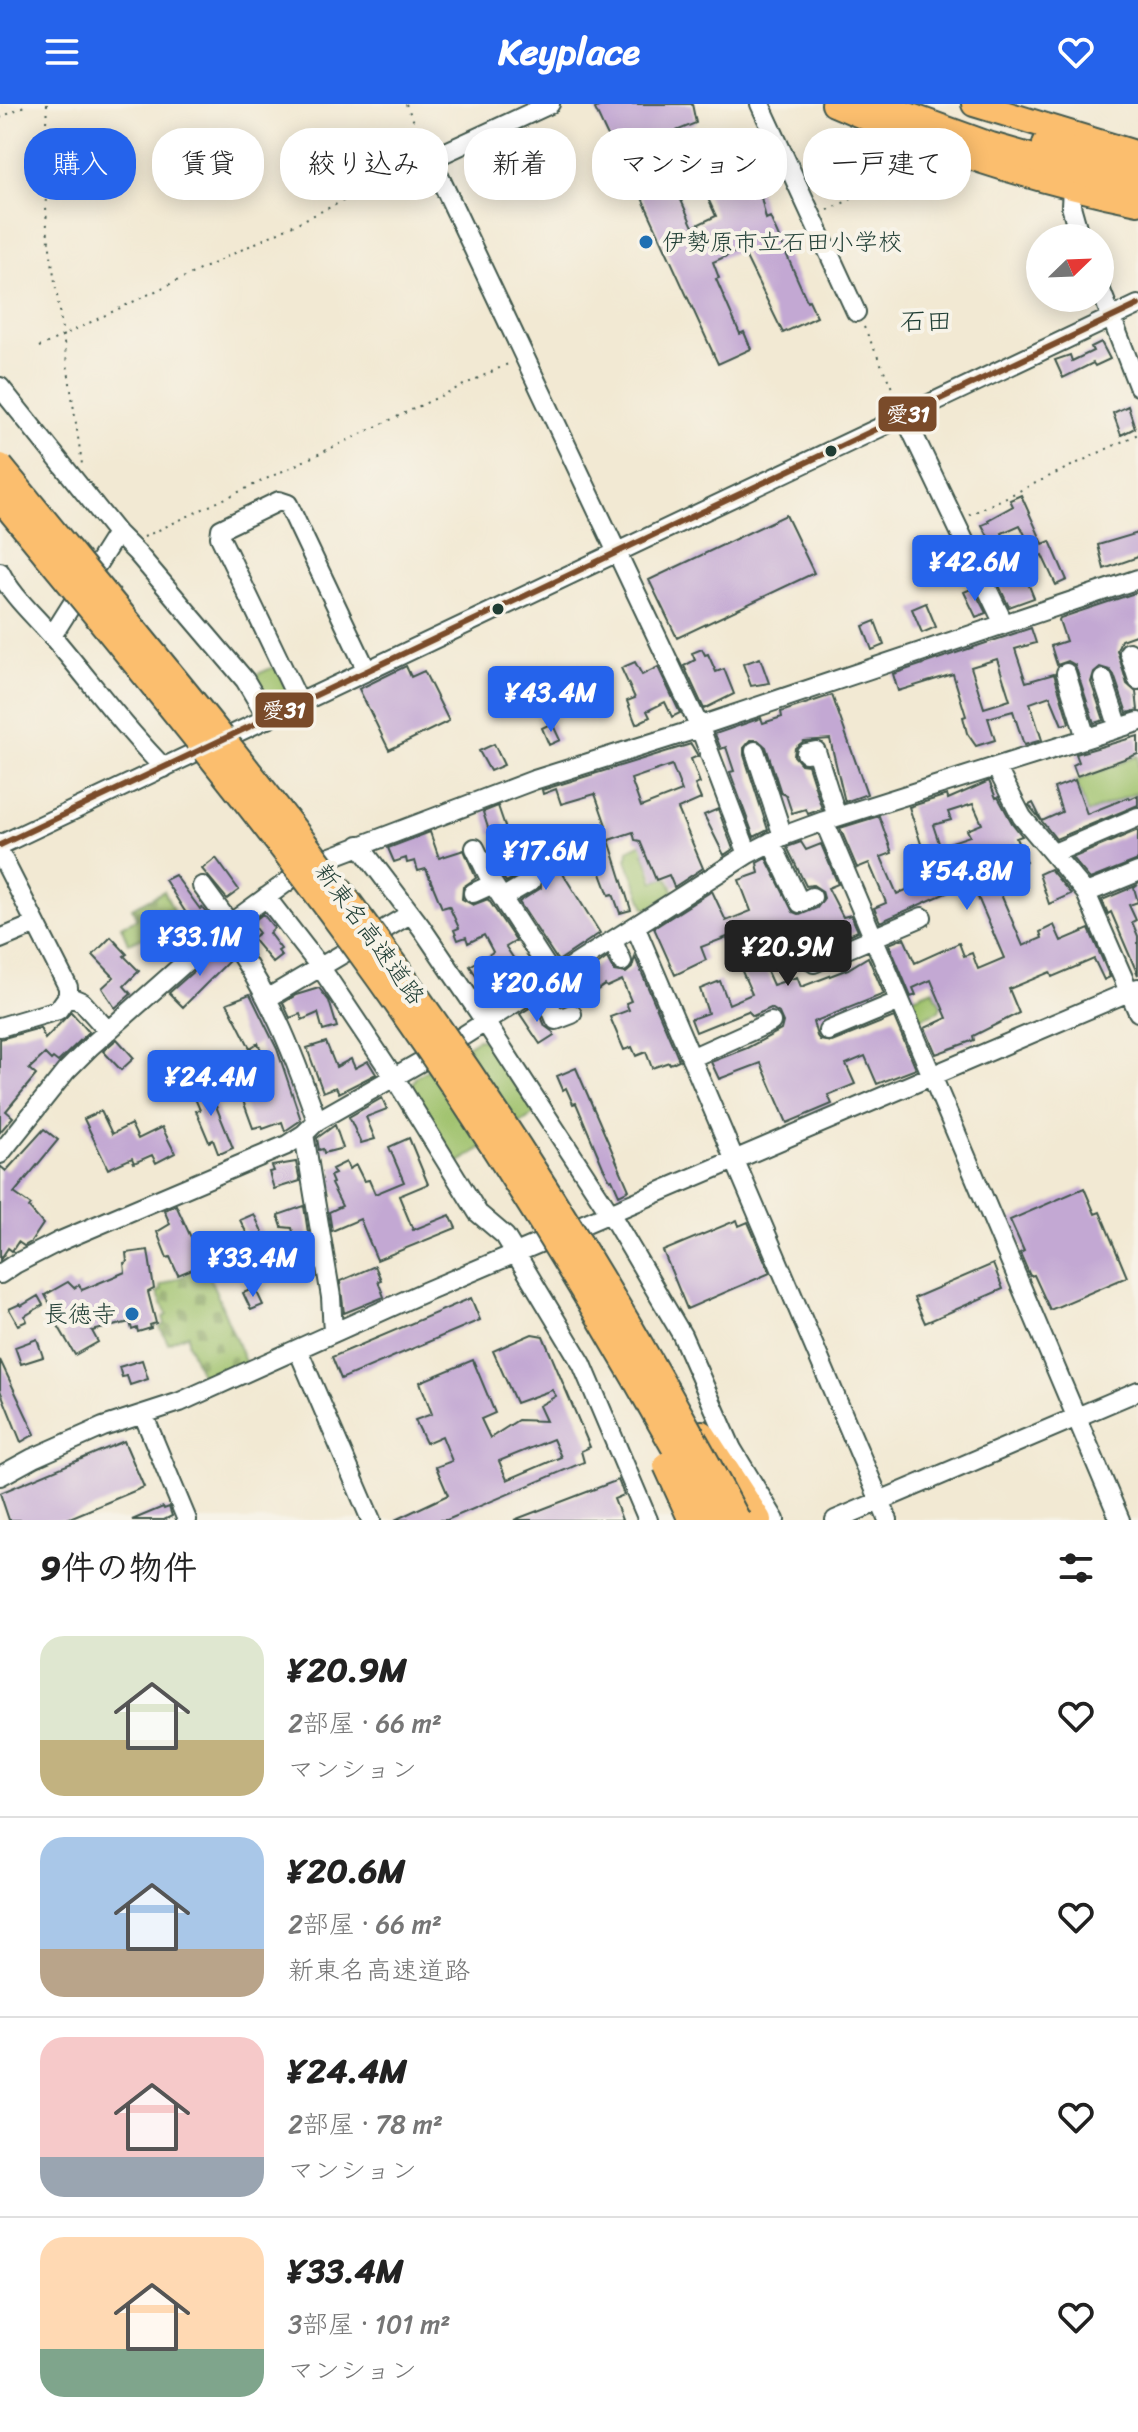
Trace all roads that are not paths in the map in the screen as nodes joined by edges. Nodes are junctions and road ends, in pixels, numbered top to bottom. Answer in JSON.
{"nodes":[{"id":1,"x":550,"y":104,"type":"edge"},
{"id":2,"x":760,"y":104,"type":"edge"},
{"id":3,"x":834,"y":104,"type":"edge"},
{"id":4,"x":875,"y":104,"type":"edge"},
{"id":5,"x":921,"y":104,"type":"edge"},
{"id":6,"x":974,"y":104,"type":"edge"},
{"id":7,"x":1025,"y":112,"type":"edge"},
{"id":8,"x":1138,"y":154,"type":"edge"},
{"id":9,"x":1138,"y":169,"type":"edge"},
{"id":10,"x":1072,"y":188,"type":"junction"},
{"id":11,"x":1138,"y":188,"type":"edge"},
{"id":12,"x":1138,"y":202,"type":"edge"},
{"id":13,"x":1076,"y":224,"type":"edge"},
{"id":14,"x":1138,"y":305,"type":"edge"},
{"id":15,"x":856,"y":312,"type":"road end"},
{"id":16,"x":1110,"y":312,"type":"edge"},
{"id":17,"x":1138,"y":318,"type":"edge"},
{"id":18,"x":1114,"y":323,"type":"junction"},
{"id":19,"x":1138,"y":386,"type":"edge"},
{"id":20,"x":0,"y":387,"type":"edge"},
{"id":21,"x":904,"y":415,"type":"junction"},
{"id":22,"x":0,"y":467,"type":"edge"},
{"id":23,"x":83,"y":472,"type":"road end"},
{"id":24,"x":87,"y":496,"type":"junction"},
{"id":25,"x":0,"y":497,"type":"edge"},
{"id":26,"x":123,"y":539,"type":"junction"},
{"id":27,"x":617,"y":552,"type":"junction"},
{"id":28,"x":0,"y":572,"type":"edge"},
{"id":29,"x":1138,"y":579,"type":"edge"},
{"id":30,"x":1004,"y":624,"type":"junction"},
{"id":31,"x":52,"y":636,"type":"junction"},
{"id":32,"x":1129,"y":652,"type":"dead end"},
{"id":33,"x":367,"y":671,"type":"junction"},
{"id":34,"x":1066,"y":673,"type":"dead end"},
{"id":35,"x":1103,"y":679,"type":"dead end"},
{"id":36,"x":1138,"y":680,"type":"edge"},
{"id":37,"x":300,"y":704,"type":"junction"},
{"id":38,"x":268,"y":719,"type":"junction"},
{"id":39,"x":1138,"y":722,"type":"edge"},
{"id":40,"x":700,"y":728,"type":"junction"},
{"id":41,"x":1119,"y":728,"type":"junction"},
{"id":42,"x":1086,"y":738,"type":"junction"},
{"id":43,"x":755,"y":751,"type":"dead end"},
{"id":44,"x":816,"y":751,"type":"dead end"},
{"id":45,"x":996,"y":767,"type":"junction"},
{"id":46,"x":164,"y":768,"type":"junction"},
{"id":47,"x":1138,"y":817,"type":"edge"},
{"id":48,"x":831,"y":819,"type":"junction"},
{"id":49,"x":777,"y":839,"type":"junction"},
{"id":50,"x":0,"y":845,"type":"edge"},
{"id":51,"x":359,"y":845,"type":"junction"},
{"id":52,"x":475,"y":848,"type":"dead end"},
{"id":53,"x":0,"y":853,"type":"edge"},
{"id":54,"x":1054,"y":853,"type":"junction"},
{"id":55,"x":748,"y":854,"type":"junction"},
{"id":56,"x":1138,"y":872,"type":"edge"},
{"id":57,"x":531,"y":881,"type":"dead end"},
{"id":58,"x":208,"y":889,"type":"dead end"},
{"id":59,"x":498,"y":891,"type":"junction"},
{"id":60,"x":473,"y":893,"type":"dead end"},
{"id":61,"x":1086,"y":893,"type":"junction"},
{"id":62,"x":266,"y":897,"type":"junction"},
{"id":63,"x":801,"y":902,"type":"dead end"},
{"id":64,"x":410,"y":914,"type":"junction"},
{"id":65,"x":922,"y":917,"type":"dead end"},
{"id":66,"x":36,"y":924,"type":"junction"},
{"id":67,"x":226,"y":926,"type":"junction"},
{"id":68,"x":635,"y":926,"type":"junction"},
{"id":69,"x":0,"y":939,"type":"edge"},
{"id":70,"x":613,"y":941,"type":"junction"},
{"id":71,"x":874,"y":942,"type":"junction"},
{"id":72,"x":622,"y":962,"type":"dead end"},
{"id":73,"x":816,"y":966,"type":"dead end"},
{"id":74,"x":321,"y":968,"type":"junction"},
{"id":75,"x":547,"y":982,"type":"junction"},
{"id":76,"x":1134,"y":990,"type":"edge"},
{"id":77,"x":68,"y":996,"type":"junction"},
{"id":78,"x":268,"y":998,"type":"junction"},
{"id":79,"x":900,"y":1001,"type":"junction"},
{"id":80,"x":1138,"y":1012,"type":"edge"},
{"id":81,"x":572,"y":1014,"type":"dead end"},
{"id":82,"x":485,"y":1021,"type":"junction"},
{"id":83,"x":771,"y":1022,"type":"dead end"},
{"id":84,"x":834,"y":1025,"type":"dead end"},
{"id":85,"x":0,"y":1027,"type":"edge"},
{"id":86,"x":108,"y":1031,"type":"junction"},
{"id":87,"x":691,"y":1058,"type":"junction"},
{"id":88,"x":931,"y":1075,"type":"junction"},
{"id":89,"x":394,"y":1077,"type":"junction"},
{"id":90,"x":311,"y":1127,"type":"junction"},
{"id":91,"x":482,"y":1127,"type":"junction"},
{"id":92,"x":0,"y":1154,"type":"edge"},
{"id":93,"x":735,"y":1160,"type":"junction"},
{"id":94,"x":610,"y":1213,"type":"junction"},
{"id":95,"x":516,"y":1254,"type":"junction"},
{"id":96,"x":0,"y":1274,"type":"edge"},
{"id":97,"x":629,"y":1324,"type":"junction"},
{"id":98,"x":333,"y":1332,"type":"junction"},
{"id":99,"x":298,"y":1350,"type":"junction"},
{"id":100,"x":1138,"y":1391,"type":"edge"},
{"id":101,"x":143,"y":1414,"type":"junction"},
{"id":102,"x":1076,"y":1417,"type":"junction"},
{"id":103,"x":0,"y":1476,"type":"edge"},
{"id":104,"x":880,"y":1501,"type":"junction"},
{"id":105,"x":187,"y":1520,"type":"edge"},
{"id":106,"x":371,"y":1520,"type":"edge"},
{"id":107,"x":648,"y":1520,"type":"edge"},
{"id":108,"x":692,"y":1520,"type":"edge"},
{"id":109,"x":715,"y":1520,"type":"edge"},
{"id":110,"x":737,"y":1520,"type":"edge"},
{"id":111,"x":758,"y":1520,"type":"edge"},
{"id":112,"x":775,"y":1520,"type":"edge"},
{"id":113,"x":835,"y":1520,"type":"edge"},
{"id":114,"x":888,"y":1520,"type":"edge"},
{"id":115,"x":1120,"y":1520,"type":"edge"}],
"edges":[{"from":1,"to":27,"type":"street"},
{"from":2,"to":15,"type":"street"},
{"from":3,"to":10,"type":"main road"},
{"from":4,"to":11,"type":"highway"},
{"from":5,"to":9,"type":"highway"},
{"from":6,"to":7,"type":"main road"},
{"from":7,"to":8,"type":"main road"},
{"from":10,"to":12,"type":"main road"},
{"from":10,"to":13,"type":"street"},
{"from":14,"to":18,"type":"street"},
{"from":16,"to":18,"type":"street"},
{"from":17,"to":18,"type":"street"},
{"from":18,"to":19,"type":"street"},
{"from":18,"to":21,"type":"street"},
{"from":20,"to":24,"type":"street"},
{"from":21,"to":27,"type":"street"},
{"from":21,"to":30,"type":"street"},
{"from":22,"to":97,"type":"highway","name":"新東名高速道路","bridge":true},
{"from":23,"to":24,"type":"street"},
{"from":24,"to":26,"type":"street"},
{"from":25,"to":91,"type":"highway","name":"新東名高速道路","bridge":true},
{"from":26,"to":31,"type":"street"},
{"from":26,"to":38,"type":"street"},
{"from":27,"to":33,"type":"street"},
{"from":27,"to":40,"type":"street"},
{"from":28,"to":31,"type":"street"},
{"from":29,"to":30,"type":"street"},
{"from":30,"to":40,"type":"street"},
{"from":31,"to":46,"type":"street"},
{"from":32,"to":36,"type":"street"},
{"from":33,"to":37,"type":"street"},
{"from":33,"to":37,"type":"street"},
{"from":34,"to":42,"type":"street"},
{"from":35,"to":41,"type":"street"},
{"from":37,"to":38,"type":"street"},
{"from":38,"to":46,"type":"street"},
{"from":39,"to":41,"type":"street"},
{"from":40,"to":51,"type":"street"},
{"from":40,"to":55,"type":"street"},
{"from":41,"to":42,"type":"street"},
{"from":42,"to":45,"type":"street"},
{"from":43,"to":49,"type":"street"},
{"from":44,"to":48,"type":"street"},
{"from":45,"to":48,"type":"street"},
{"from":45,"to":54,"type":"street"},
{"from":46,"to":50,"type":"street"},
{"from":47,"to":54,"type":"street"},
{"from":48,"to":49,"type":"street"},
{"from":48,"to":71,"type":"street"},
{"from":49,"to":55,"type":"street"},
{"from":49,"to":63,"type":"street"},
{"from":51,"to":62,"type":"street"},
{"from":51,"to":64,"type":"street"},
{"from":52,"to":59,"type":"street"},
{"from":53,"to":66,"type":"street"},
{"from":54,"to":61,"type":"street"},
{"from":55,"to":68,"type":"street"},
{"from":56,"to":61,"type":"street"},
{"from":57,"to":59,"type":"street"},
{"from":58,"to":67,"type":"street"},
{"from":59,"to":60,"type":"street"},
{"from":59,"to":75,"type":"street"},
{"from":61,"to":76,"type":"street"},
{"from":62,"to":67,"type":"street"},
{"from":62,"to":74,"type":"street"},
{"from":64,"to":74,"type":"street"},
{"from":64,"to":82,"type":"street"},
{"from":65,"to":71,"type":"street"},
{"from":66,"to":69,"type":"street"},
{"from":66,"to":77,"type":"street"},
{"from":67,"to":78,"type":"street"},
{"from":67,"to":86,"type":"street"},
{"from":68,"to":70,"type":"street"},
{"from":68,"to":87,"type":"street"},
{"from":70,"to":72,"type":"street"},
{"from":70,"to":75,"type":"street"},
{"from":71,"to":73,"type":"street"},
{"from":71,"to":79,"type":"street"},
{"from":74,"to":78,"type":"street"},
{"from":74,"to":89,"type":"street"},
{"from":75,"to":81,"type":"street"},
{"from":75,"to":82,"type":"street"},
{"from":76,"to":80,"type":"street"},
{"from":76,"to":88,"type":"street"},
{"from":77,"to":85,"type":"street"},
{"from":77,"to":86,"type":"street"},
{"from":78,"to":90,"type":"street"},
{"from":79,"to":84,"type":"street"},
{"from":79,"to":88,"type":"street"},
{"from":82,"to":89,"type":"street"},
{"from":82,"to":94,"type":"street"},
{"from":83,"to":87,"type":"street"},
{"from":86,"to":92,"type":"street"},
{"from":87,"to":93,"type":"street"},
{"from":88,"to":93,"type":"street"},
{"from":88,"to":102,"type":"street"},
{"from":89,"to":90,"type":"street"},
{"from":89,"to":95,"type":"street"},
{"from":90,"to":96,"type":"street"},
{"from":90,"to":98,"type":"street"},
{"from":91,"to":108,"type":"highway","bridge":true},
{"from":91,"to":109,"type":"highway","name":"新東名高速道路","bridge":true},
{"from":93,"to":94,"type":"street"},
{"from":93,"to":104,"type":"street"},
{"from":94,"to":95,"type":"street"},
{"from":94,"to":112,"type":"street"},
{"from":95,"to":98,"type":"street"},
{"from":95,"to":107,"type":"street"},
{"from":97,"to":110,"type":"highway","name":"新東名高速道路","bridge":true},
{"from":97,"to":111,"type":"highway","bridge":true},
{"from":98,"to":99,"type":"street"},
{"from":99,"to":101,"type":"street"},
{"from":99,"to":106,"type":"street"},
{"from":100,"to":102,"type":"street"},
{"from":101,"to":103,"type":"street"},
{"from":101,"to":105,"type":"street"},
{"from":102,"to":104,"type":"street"},
{"from":102,"to":115,"type":"street"},
{"from":104,"to":113,"type":"street"},
{"from":104,"to":114,"type":"street"}]}
